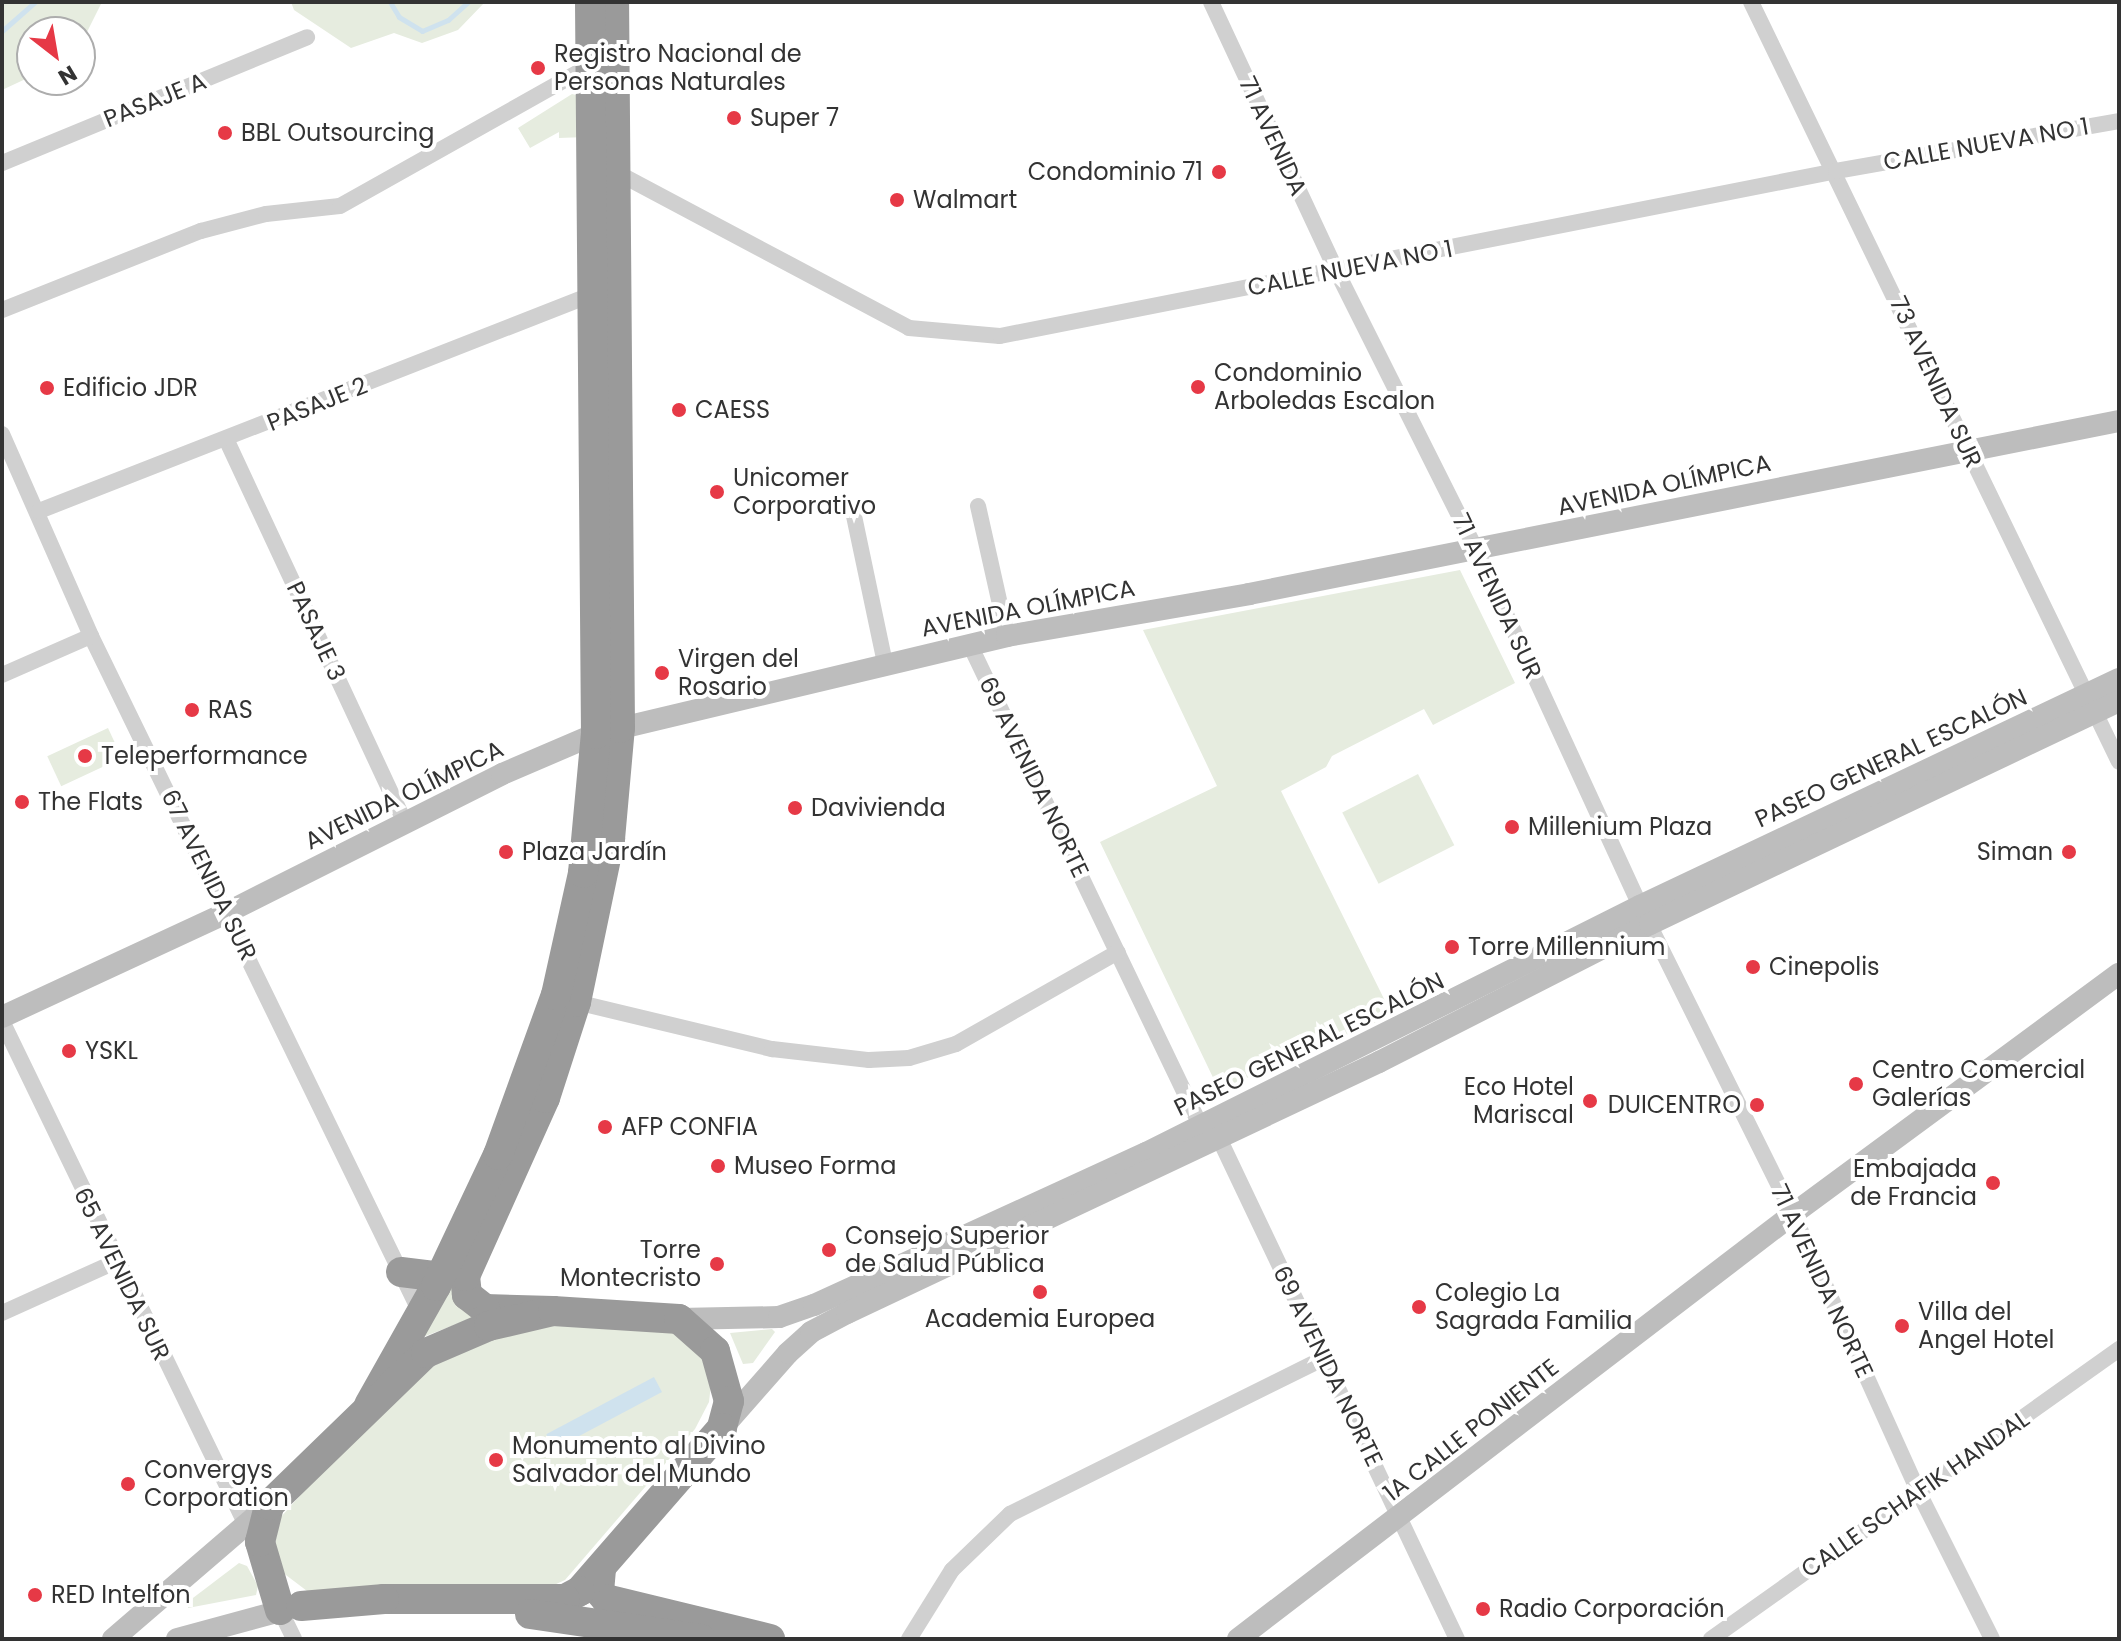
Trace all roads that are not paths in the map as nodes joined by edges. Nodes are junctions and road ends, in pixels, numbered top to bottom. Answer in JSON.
{"nodes":[{"id":1,"x":590,"y":2,"type":"edge"},
{"id":2,"x":614,"y":2,"type":"edge"},
{"id":3,"x":1211,"y":2,"type":"edge"},
{"id":4,"x":1751,"y":2,"type":"edge"},
{"id":5,"x":307,"y":37,"type":"dead end"},
{"id":6,"x":591,"y":65,"type":"junction"},
{"id":7,"x":2119,"y":121,"type":"edge"},
{"id":8,"x":2,"y":163,"type":"edge"},
{"id":9,"x":614,"y":171,"type":"junction"},
{"id":10,"x":1836,"y":171,"type":"junction"},
{"id":11,"x":1336,"y":270,"type":"junction"},
{"id":12,"x":593,"y":294,"type":"junction"},
{"id":13,"x":2,"y":310,"type":"edge"},
{"id":14,"x":2119,"y":421,"type":"edge"},
{"id":15,"x":2,"y":434,"type":"edge"},
{"id":16,"x":227,"y":441,"type":"junction"},
{"id":17,"x":1967,"y":448,"type":"junction"},
{"id":18,"x":978,"y":506,"type":"dead end"},
{"id":19,"x":39,"y":511,"type":"junction"},
{"id":20,"x":854,"y":516,"type":"dead end"},
{"id":21,"x":1476,"y":549,"type":"junction"},
{"id":22,"x":91,"y":636,"type":"junction"},
{"id":23,"x":1007,"y":636,"type":"junction"},
{"id":24,"x":970,"y":645,"type":"junction"},
{"id":25,"x":885,"y":663,"type":"junction"},
{"id":26,"x":2,"y":675,"type":"edge"},
{"id":27,"x":2119,"y":679,"type":"edge"},
{"id":28,"x":2119,"y":701,"type":"edge"},
{"id":29,"x":2091,"y":703,"type":"junction"},
{"id":30,"x":608,"y":731,"type":"junction"},
{"id":31,"x":2119,"y":762,"type":"edge"},
{"id":32,"x":405,"y":822,"type":"junction"},
{"id":33,"x":228,"y":912,"type":"junction"},
{"id":34,"x":1645,"y":915,"type":"junction"},
{"id":35,"x":1118,"y":952,"type":"junction"},
{"id":36,"x":2119,"y":974,"type":"edge"},
{"id":37,"x":576,"y":1002,"type":"junction"},
{"id":38,"x":2,"y":1019,"type":"edge"},
{"id":39,"x":1210,"y":1132,"type":"junction"},
{"id":40,"x":1793,"y":1214,"type":"junction"},
{"id":41,"x":115,"y":1262,"type":"junction"},
{"id":42,"x":401,"y":1272,"type":"junction"},
{"id":43,"x":440,"y":1277,"type":"junction"},
{"id":44,"x":553,"y":1311,"type":"junction"},
{"id":45,"x":2,"y":1313,"type":"edge"},
{"id":46,"x":421,"y":1314,"type":"junction"},
{"id":47,"x":679,"y":1319,"type":"junction"},
{"id":48,"x":2119,"y":1349,"type":"edge"},
{"id":49,"x":1322,"y":1359,"type":"junction"},
{"id":50,"x":369,"y":1405,"type":"junction"},
{"id":51,"x":722,"y":1428,"type":"junction"},
{"id":52,"x":1918,"y":1491,"type":"junction"},
{"id":53,"x":258,"y":1515,"type":"junction"},
{"id":54,"x":1403,"y":1516,"type":"junction"},
{"id":55,"x":601,"y":1569,"type":"junction"},
{"id":56,"x":437,"y":1598,"type":"junction"},
{"id":57,"x":291,"y":1608,"type":"junction"},
{"id":58,"x":565,"y":1628,"type":"edge"},
{"id":59,"x":625,"y":1632,"type":"edge"},
{"id":60,"x":113,"y":1639,"type":"edge"},
{"id":61,"x":177,"y":1639,"type":"edge"},
{"id":62,"x":294,"y":1639,"type":"edge"},
{"id":63,"x":701,"y":1639,"type":"edge"},
{"id":64,"x":770,"y":1639,"type":"edge"},
{"id":65,"x":909,"y":1639,"type":"edge"},
{"id":66,"x":1238,"y":1639,"type":"edge"},
{"id":67,"x":1457,"y":1639,"type":"edge"},
{"id":68,"x":1711,"y":1639,"type":"edge"},
{"id":69,"x":1992,"y":1639,"type":"edge"}],
"edges":[{"from":1,"to":6,"type":"highway"},
{"from":2,"to":9,"type":"highway"},
{"from":3,"to":11,"type":"street","name":"71 AVENIDA"},
{"from":4,"to":10,"type":"street","name":"73 AVENIDA SUR"},
{"from":5,"to":8,"type":"street","name":"PASAJE A"},
{"from":6,"to":12,"type":"highway"},
{"from":6,"to":13,"type":"street"},
{"from":7,"to":10,"type":"street","name":"CALLE NUEVA NO 1"},
{"from":9,"to":11,"type":"street","name":"CALLE NUEVA NO 1"},
{"from":9,"to":30,"type":"highway"},
{"from":10,"to":11,"type":"street","name":"CALLE NUEVA NO 1"},
{"from":10,"to":17,"type":"street","name":"73 AVENIDA SUR"},
{"from":11,"to":21,"type":"street","name":"71 AVENIDA SUR"},
{"from":12,"to":16,"type":"street","name":"PASAJE 2"},
{"from":12,"to":30,"type":"highway"},
{"from":14,"to":17,"type":"street","name":"AVENIDA OLÍMPICA"},
{"from":15,"to":19,"type":"street","name":"67 AVENIDA SUR"},
{"from":16,"to":19,"type":"street","name":"PASAJE 2"},
{"from":16,"to":32,"type":"street","name":"PASAJE 3"},
{"from":17,"to":21,"type":"street","name":"AVENIDA OLÍMPICA"},
{"from":17,"to":29,"type":"street","name":"73 AVENIDA SUR"},
{"from":18,"to":23,"type":"street"},
{"from":19,"to":22,"type":"street","name":"67 AVENIDA SUR"},
{"from":20,"to":25,"type":"street"},
{"from":21,"to":23,"type":"street","name":"AVENIDA OLÍMPICA"},
{"from":21,"to":34,"type":"street","name":"71 AVENIDA SUR"},
{"from":22,"to":26,"type":"street"},
{"from":22,"to":33,"type":"street","name":"67 AVENIDA SUR"},
{"from":23,"to":24,"type":"street","name":"AVENIDA OLÍMPICA"},
{"from":24,"to":25,"type":"street","name":"AVENIDA OLÍMPICA"},
{"from":24,"to":35,"type":"street","name":"69 AVENIDA NORTE"},
{"from":25,"to":30,"type":"street","name":"AVENIDA OLÍMPICA"},
{"from":27,"to":29,"type":"street","name":"PASEO GENERAL ESCALÓN"},
{"from":28,"to":29,"type":"street","name":"PASEO GENERAL ESCALÓN"},
{"from":29,"to":31,"type":"street","name":"73 AVENIDA SUR"},
{"from":29,"to":34,"type":"street","name":"PASEO GENERAL ESCALÓN"},
{"from":30,"to":32,"type":"street","name":"AVENIDA OLÍMPICA"},
{"from":30,"to":37,"type":"highway"},
{"from":30,"to":43,"type":"highway"},
{"from":32,"to":33,"type":"street","name":"AVENIDA OLÍMPICA"},
{"from":33,"to":38,"type":"street","name":"AVENIDA OLÍMPICA"},
{"from":33,"to":42,"type":"street","name":"67 AVENIDA SUR"},
{"from":34,"to":39,"type":"street","name":"PASEO GENERAL ESCALÓN"},
{"from":34,"to":40,"type":"street","name":"71 AVENIDA NORTE"},
{"from":35,"to":37,"type":"street"},
{"from":35,"to":39,"type":"street","name":"69 AVENIDA NORTE"},
{"from":36,"to":40,"type":"street","name":"1A CALLE PONIENTE"},
{"from":37,"to":44,"type":"highway"},
{"from":38,"to":41,"type":"street","name":"65 AVENIDA SUR"},
{"from":39,"to":47,"type":"street","name":"PASEO GENERAL ESCALÓN"},
{"from":39,"to":49,"type":"street","name":"69 AVENIDA NORTE"},
{"from":39,"to":51,"type":"street","name":"PASEO GENERAL ESCALÓN"},
{"from":40,"to":52,"type":"street","name":"71 AVENIDA NORTE"},
{"from":40,"to":54,"type":"street","name":"1A CALLE PONIENTE"},
{"from":41,"to":45,"type":"street"},
{"from":41,"to":53,"type":"street","name":"65 AVENIDA SUR"},
{"from":42,"to":43,"type":"highway"},
{"from":42,"to":46,"type":"street","name":"67 AVENIDA SUR"},
{"from":43,"to":46,"type":"highway"},
{"from":44,"to":47,"type":"highway"},
{"from":44,"to":50,"type":"highway"},
{"from":46,"to":50,"type":"highway"},
{"from":47,"to":51,"type":"highway"},
{"from":48,"to":52,"type":"street","name":"CALLE SCHAFIK HANDAL"},
{"from":49,"to":54,"type":"street","name":"69 AVENIDA NORTE"},
{"from":49,"to":65,"type":"street"},
{"from":50,"to":53,"type":"highway"},
{"from":51,"to":55,"type":"highway"},
{"from":52,"to":68,"type":"street","name":"CALLE SCHAFIK HANDAL"},
{"from":52,"to":69,"type":"street","name":"71 AVENIDA NORTE"},
{"from":53,"to":57,"type":"highway"},
{"from":53,"to":60,"type":"street"},
{"from":54,"to":66,"type":"street","name":"1A CALLE PONIENTE"},
{"from":54,"to":67,"type":"street","name":"69 AVENIDA NORTE"},
{"from":55,"to":56,"type":"highway"},
{"from":55,"to":64,"type":"highway"},
{"from":56,"to":57,"type":"highway"},
{"from":56,"to":58,"type":"highway"},
{"from":57,"to":61,"type":"street"},
{"from":57,"to":62,"type":"street"},
{"from":58,"to":59,"type":"highway"},
{"from":59,"to":63,"type":"highway"}]}
